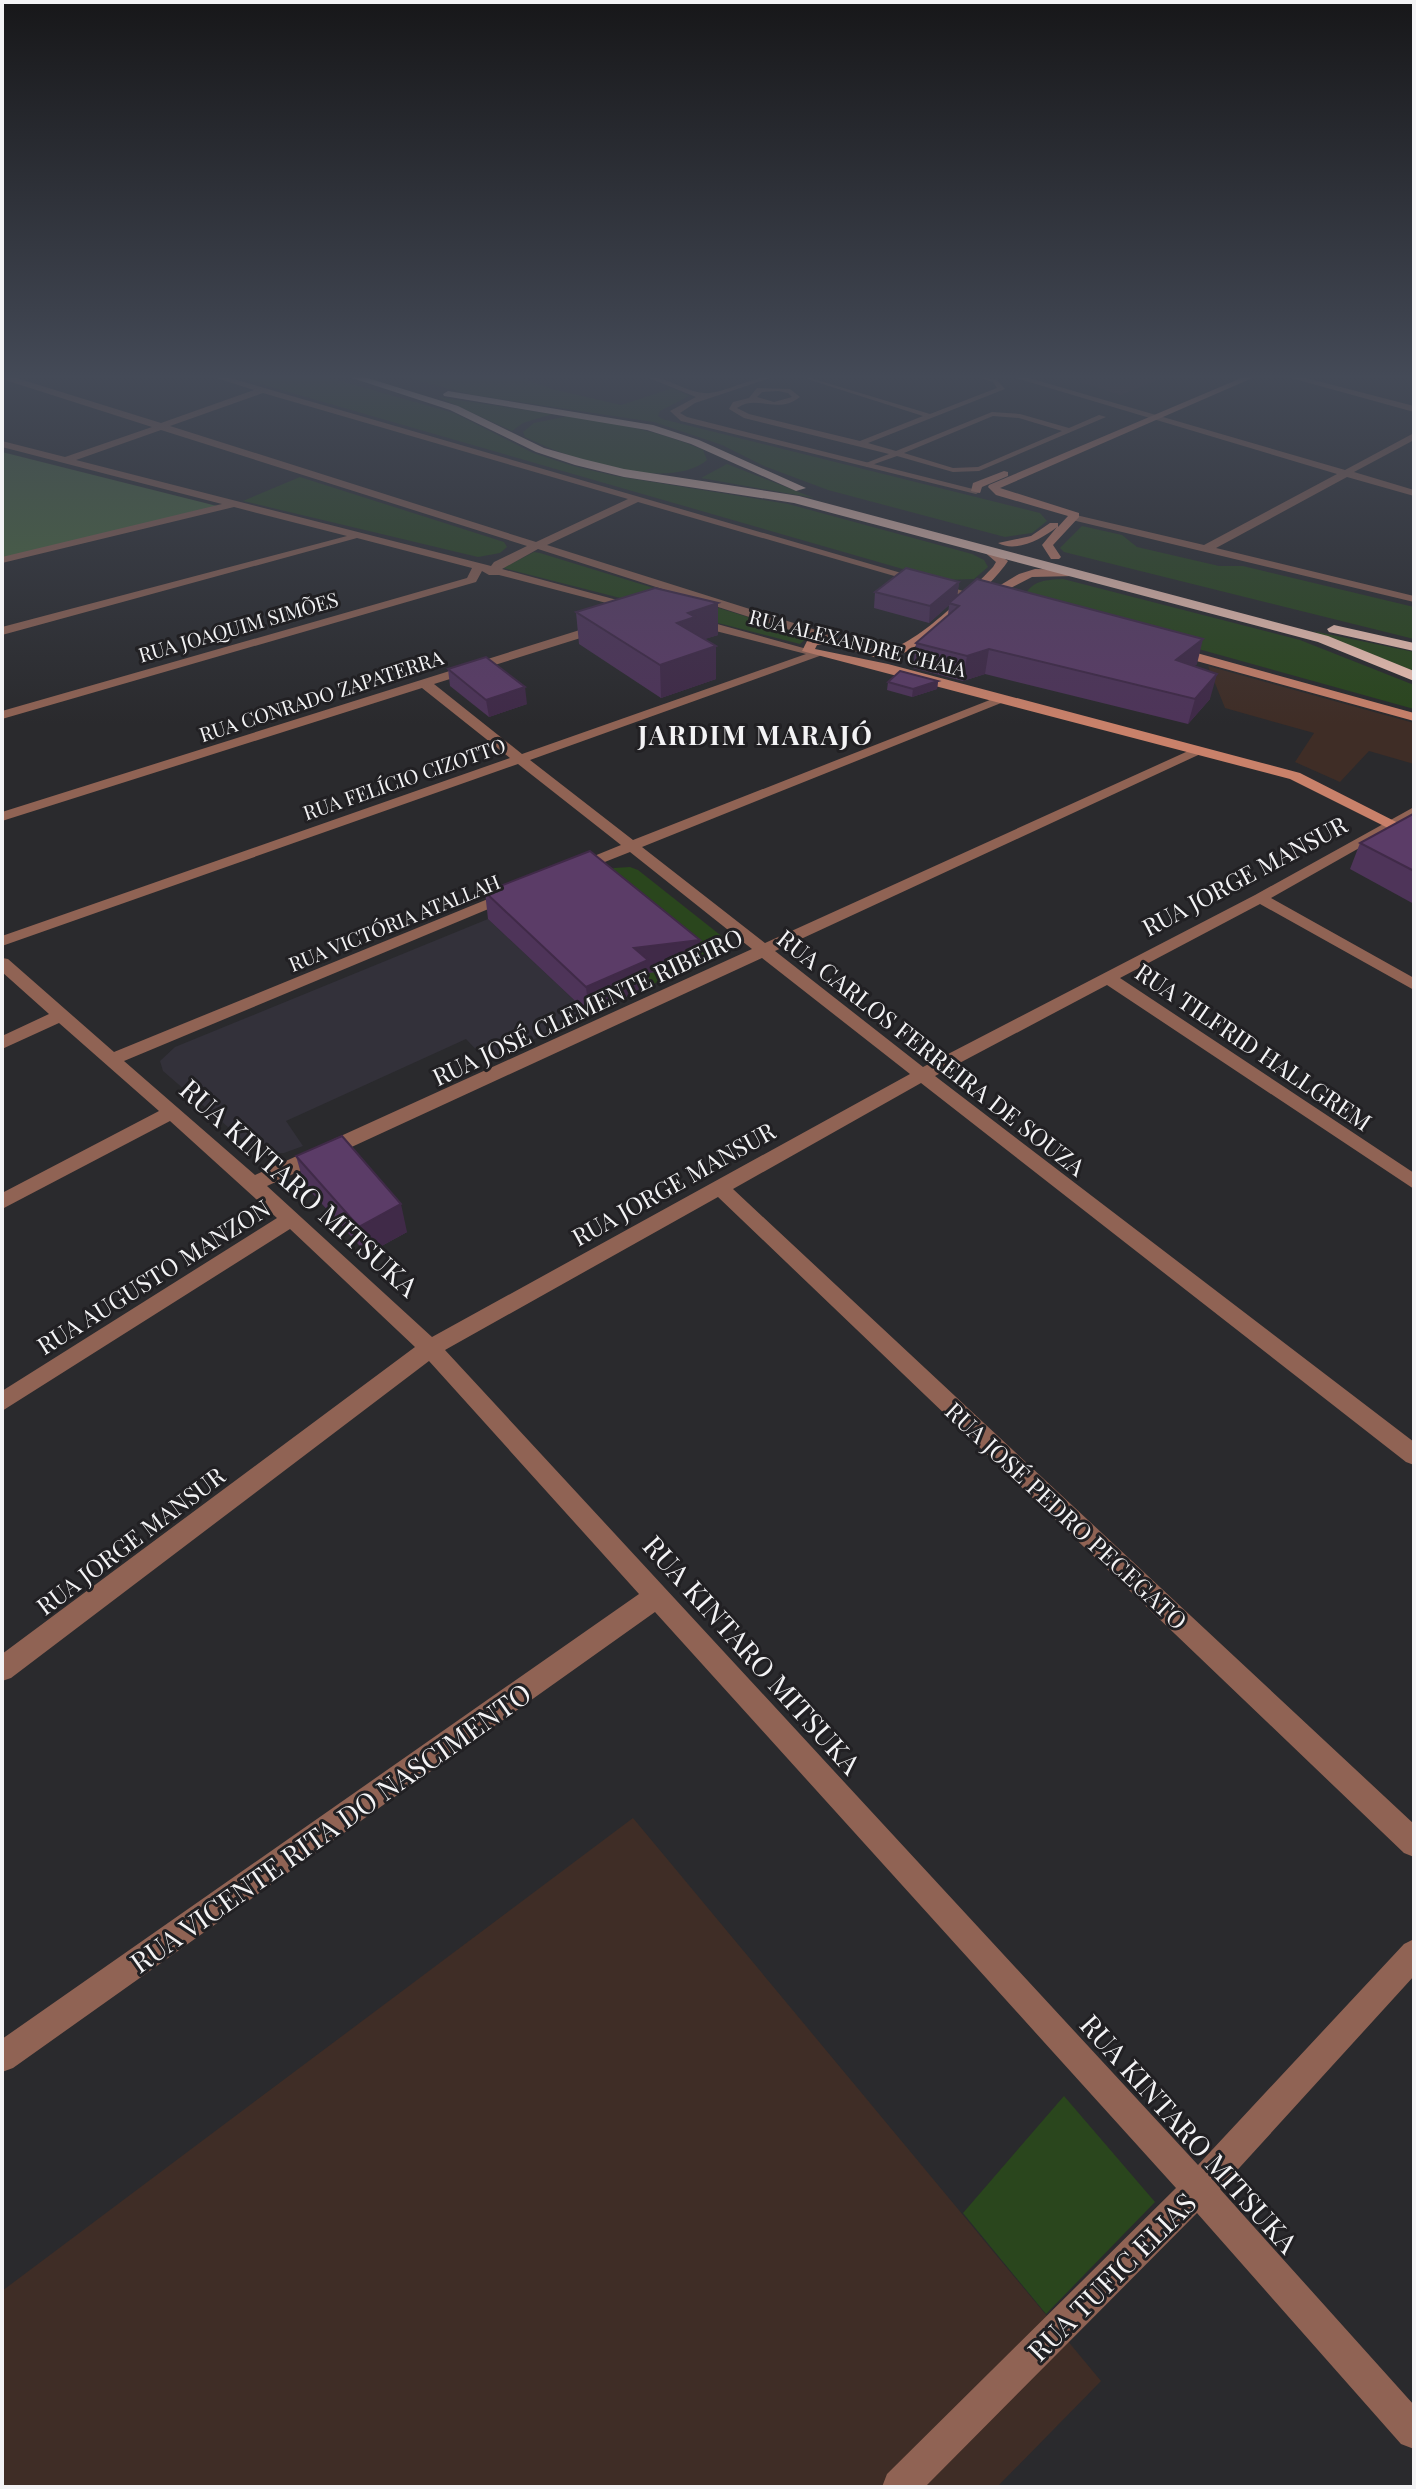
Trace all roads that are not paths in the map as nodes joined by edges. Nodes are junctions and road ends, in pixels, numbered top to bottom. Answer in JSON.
{"nodes":[{"id":1,"x":186,"y":492,"type":"edge"},
{"id":2,"x":363,"y":492,"type":"edge"},
{"id":3,"x":614,"y":492,"type":"edge"},
{"id":4,"x":753,"y":492,"type":"edge"},
{"id":5,"x":816,"y":492,"type":"edge"},
{"id":6,"x":980,"y":492,"type":"edge"},
{"id":7,"x":1003,"y":492,"type":"edge"},
{"id":8,"x":1308,"y":492,"type":"edge"},
{"id":9,"x":634,"y":498,"type":"junction"},
{"id":10,"x":234,"y":505,"type":"junction"},
{"id":11,"x":1076,"y":518,"type":"junction"},
{"id":12,"x":356,"y":537,"type":"junction"},
{"id":13,"x":1003,"y":543,"type":"junction"},
{"id":14,"x":535,"y":547,"type":"junction"},
{"id":15,"x":1206,"y":549,"type":"junction"},
{"id":16,"x":987,"y":550,"type":"junction"},
{"id":17,"x":1055,"y":557,"type":"junction"},
{"id":18,"x":2,"y":560,"type":"edge"},
{"id":19,"x":498,"y":572,"type":"junction"},
{"id":20,"x":1074,"y":573,"type":"junction"},
{"id":21,"x":475,"y":574,"type":"junction"},
{"id":22,"x":978,"y":597,"type":"junction"},
{"id":23,"x":1414,"y":599,"type":"edge"},
{"id":24,"x":999,"y":603,"type":"edge"},
{"id":25,"x":680,"y":618,"type":"edge"},
{"id":26,"x":2,"y":631,"type":"edge"},
{"id":27,"x":837,"y":641,"type":"junction"},
{"id":28,"x":1160,"y":647,"type":"edge"},
{"id":29,"x":1414,"y":647,"type":"edge"},
{"id":30,"x":818,"y":653,"type":"junction"},
{"id":31,"x":884,"y":661,"type":"junction"},
{"id":32,"x":1414,"y":676,"type":"edge"},
{"id":33,"x":424,"y":683,"type":"junction"},
{"id":34,"x":1005,"y":699,"type":"junction"},
{"id":35,"x":2,"y":715,"type":"edge"},
{"id":36,"x":1414,"y":717,"type":"edge"},
{"id":37,"x":1202,"y":750,"type":"junction"},
{"id":38,"x":519,"y":758,"type":"junction"},
{"id":39,"x":1414,"y":811,"type":"edge"},
{"id":40,"x":2,"y":817,"type":"edge"},
{"id":41,"x":1390,"y":825,"type":"junction"},
{"id":42,"x":1414,"y":837,"type":"edge"},
{"id":43,"x":630,"y":846,"type":"junction"},
{"id":44,"x":558,"y":876,"type":"edge"},
{"id":45,"x":529,"y":888,"type":"edge"},
{"id":46,"x":1260,"y":898,"type":"junction"},
{"id":47,"x":2,"y":941,"type":"edge"},
{"id":48,"x":764,"y":951,"type":"junction"},
{"id":49,"x":2,"y":963,"type":"edge"},
{"id":50,"x":1107,"y":977,"type":"junction"},
{"id":51,"x":1414,"y":985,"type":"edge"},
{"id":52,"x":61,"y":1015,"type":"junction"},
{"id":53,"x":2,"y":1043,"type":"edge"},
{"id":54,"x":111,"y":1060,"type":"junction"},
{"id":55,"x":922,"y":1075,"type":"junction"},
{"id":56,"x":170,"y":1113,"type":"junction"},
{"id":57,"x":1414,"y":1182,"type":"edge"},
{"id":58,"x":253,"y":1184,"type":"junction"},
{"id":59,"x":719,"y":1187,"type":"junction"},
{"id":60,"x":2,"y":1202,"type":"edge"},
{"id":61,"x":291,"y":1219,"type":"junction"},
{"id":62,"x":430,"y":1348,"type":"junction"},
{"id":63,"x":2,"y":1402,"type":"edge"},
{"id":64,"x":1414,"y":1455,"type":"edge"},
{"id":65,"x":657,"y":1596,"type":"junction"},
{"id":66,"x":2,"y":1669,"type":"edge"},
{"id":67,"x":1414,"y":1843,"type":"edge"},
{"id":68,"x":1414,"y":1954,"type":"edge"},
{"id":69,"x":2,"y":2057,"type":"edge"},
{"id":70,"x":1198,"y":2189,"type":"junction"},
{"id":71,"x":1414,"y":2431,"type":"edge"},
{"id":72,"x":900,"y":2487,"type":"edge"}],
"edges":[{"from":1,"to":10,"type":"street"},
{"from":2,"to":14,"type":"street"},
{"from":3,"to":9,"type":"street"},
{"from":4,"to":16,"type":"highway"},
{"from":5,"to":13,"type":"highway"},
{"from":6,"to":13,"type":"main road"},
{"from":7,"to":11,"type":"main road"},
{"from":8,"to":15,"type":"street"},
{"from":9,"to":14,"type":"street"},
{"from":9,"to":22,"type":"street"},
{"from":10,"to":12,"type":"street"},
{"from":10,"to":18,"type":"street"},
{"from":11,"to":15,"type":"street"},
{"from":11,"to":17,"type":"main road"},
{"from":12,"to":21,"type":"street"},
{"from":12,"to":26,"type":"street"},
{"from":13,"to":17,"type":"highway"},
{"from":14,"to":19,"type":"street"},
{"from":14,"to":21,"type":"street","name":"RUA JOAQUIM SIMÕES"},
{"from":14,"to":27,"type":"street"},
{"from":15,"to":23,"type":"street"},
{"from":16,"to":20,"type":"highway"},
{"from":16,"to":22,"type":"main road"},
{"from":17,"to":29,"type":"highway"},
{"from":19,"to":21,"type":"street"},
{"from":19,"to":33,"type":"street","name":"RUA CONRADO ZAPATERRA"},
{"from":20,"to":22,"type":"main road"},
{"from":20,"to":32,"type":"highway"},
{"from":21,"to":35,"type":"street","name":"RUA JOAQUIM SIMÕES"},
{"from":22,"to":24,"type":"main road"},
{"from":22,"to":31,"type":"main road"},
{"from":25,"to":30,"type":"street","name":"RUA ALEXANDRE CHAIA"},
{"from":27,"to":30,"type":"main road"},
{"from":27,"to":30,"type":"main road"},
{"from":27,"to":31,"type":"main road"},
{"from":28,"to":36,"type":"main road"},
{"from":30,"to":31,"type":"main road","name":"RUA ALEXANDRE CHAIA"},
{"from":30,"to":38,"type":"street","name":"RUA FELÍCIO CIZOTTO"},
{"from":31,"to":34,"type":"main road","name":"RUA ALEXANDRE CHAIA"},
{"from":33,"to":38,"type":"street","name":"RUA CARLOS FERREIRA DE SOUZA"},
{"from":33,"to":40,"type":"street","name":"RUA CONRADO ZAPATERRA"},
{"from":34,"to":37,"type":"main road","name":"RUA ALEXANDRE CHAIA"},
{"from":34,"to":43,"type":"street"},
{"from":37,"to":41,"type":"main road","name":"RUA ALEXANDRE CHAIA"},
{"from":37,"to":48,"type":"street","name":"RUA JOSÉ CLEMENTE RIBEIRO"},
{"from":38,"to":43,"type":"street","name":"RUA CARLOS FERREIRA DE SOUZA"},
{"from":38,"to":47,"type":"street","name":"RUA FELÍCIO CIZOTTO"},
{"from":39,"to":41,"type":"street","name":"RUA JORGE MANSUR"},
{"from":41,"to":42,"type":"main road","name":"RUA ALEXANDRE CHAIA"},
{"from":41,"to":46,"type":"street","name":"RUA JORGE MANSUR"},
{"from":43,"to":44,"type":"street"},
{"from":43,"to":48,"type":"street","name":"RUA CARLOS FERREIRA DE SOUZA"},
{"from":45,"to":54,"type":"street","name":"RUA VICTÓRIA ATALLAH"},
{"from":46,"to":50,"type":"street","name":"RUA JORGE MANSUR"},
{"from":46,"to":51,"type":"street"},
{"from":48,"to":55,"type":"street","name":"RUA CARLOS FERREIRA DE SOUZA"},
{"from":48,"to":58,"type":"street","name":"RUA JOSÉ CLEMENTE RIBEIRO"},
{"from":49,"to":52,"type":"street","name":"RUA KINTARO MITSUKA"},
{"from":50,"to":55,"type":"street","name":"RUA JORGE MANSUR"},
{"from":50,"to":57,"type":"street","name":"RUA TILFRID HALLGREM"},
{"from":52,"to":53,"type":"street"},
{"from":52,"to":54,"type":"street","name":"RUA KINTARO MITSUKA"},
{"from":54,"to":56,"type":"street","name":"RUA KINTARO MITSUKA"},
{"from":55,"to":59,"type":"street","name":"RUA JORGE MANSUR"},
{"from":55,"to":64,"type":"street","name":"RUA CARLOS FERREIRA DE SOUZA"},
{"from":56,"to":58,"type":"street","name":"RUA KINTARO MITSUKA"},
{"from":56,"to":60,"type":"street"},
{"from":58,"to":61,"type":"street","name":"RUA KINTARO MITSUKA"},
{"from":59,"to":62,"type":"street","name":"RUA JORGE MANSUR"},
{"from":59,"to":67,"type":"street","name":"RUA JOSÉ PEDRO PECEGATO"},
{"from":61,"to":62,"type":"street","name":"RUA KINTARO MITSUKA"},
{"from":61,"to":63,"type":"street","name":"RUA AUGUSTO MANZON"},
{"from":62,"to":65,"type":"street","name":"RUA KINTARO MITSUKA"},
{"from":62,"to":66,"type":"street","name":"RUA JORGE MANSUR"},
{"from":65,"to":69,"type":"street","name":"RUA VICENTE RITA DO NASCIMENTO"},
{"from":65,"to":70,"type":"street","name":"RUA KINTARO MITSUKA"},
{"from":68,"to":70,"type":"street","name":"RUA TUFIC ELIAS"},
{"from":70,"to":71,"type":"street","name":"RUA KINTARO MITSUKA"},
{"from":70,"to":72,"type":"street","name":"RUA TUFIC ELIAS"}]}
